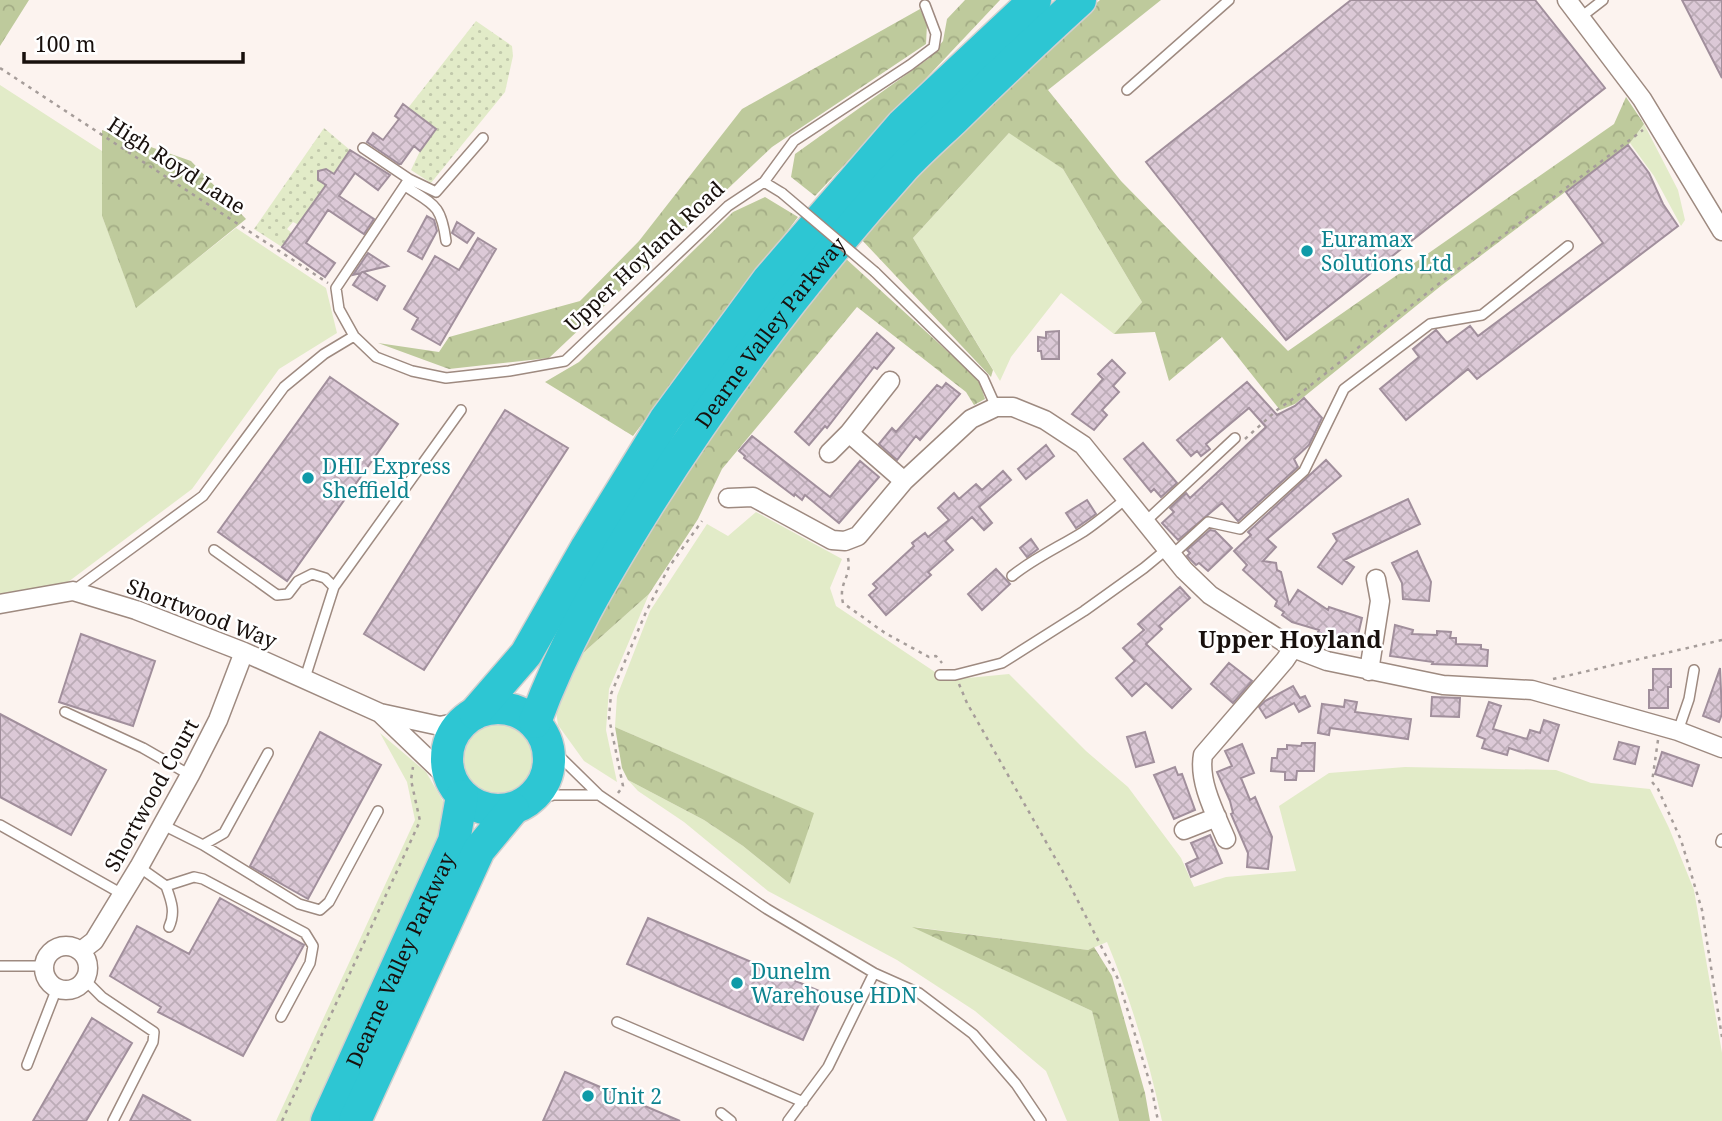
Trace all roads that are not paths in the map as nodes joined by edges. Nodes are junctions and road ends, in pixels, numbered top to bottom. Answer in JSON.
{"nodes":[{"id":1,"x":1025,"y":0,"type":"edge"},
{"id":2,"x":1035,"y":0,"type":"edge"},
{"id":3,"x":1080,"y":0,"type":"edge"},
{"id":4,"x":1229,"y":0,"type":"edge"},
{"id":5,"x":1567,"y":0,"type":"edge"},
{"id":6,"x":1603,"y":0,"type":"edge"},
{"id":7,"x":925,"y":5,"type":"dead end"},
{"id":8,"x":1581,"y":17,"type":"junction"},
{"id":9,"x":995,"y":36,"type":"junction"},
{"id":10,"x":1127,"y":90,"type":"dead end"},
{"id":11,"x":483,"y":138,"type":"dead end"},
{"id":12,"x":363,"y":148,"type":"dead end"},
{"id":13,"x":764,"y":182,"type":"junction"},
{"id":14,"x":407,"y":183,"type":"junction"},
{"id":15,"x":1722,"y":231,"type":"edge"},
{"id":16,"x":446,"y":241,"type":"dead end"},
{"id":17,"x":1568,"y":246,"type":"dead end"},
{"id":18,"x":354,"y":336,"type":"junction"},
{"id":19,"x":890,"y":381,"type":"dead end"},
{"id":20,"x":996,"y":407,"type":"junction"},
{"id":21,"x":461,"y":410,"type":"dead end"},
{"id":22,"x":849,"y":433,"type":"junction"},
{"id":23,"x":1236,"y":442,"type":"road end"},
{"id":24,"x":829,"y":453,"type":"dead end"},
{"id":25,"x":904,"y":481,"type":"junction"},
{"id":26,"x":728,"y":498,"type":"dead end"},
{"id":27,"x":1127,"y":498,"type":"junction"},
{"id":28,"x":1146,"y":521,"type":"junction"},
{"id":29,"x":214,"y":550,"type":"dead end"},
{"id":30,"x":1169,"y":552,"type":"junction"},
{"id":31,"x":1012,"y":576,"type":"dead end"},
{"id":32,"x":1376,"y":579,"type":"dead end"},
{"id":33,"x":334,"y":587,"type":"junction"},
{"id":34,"x":73,"y":591,"type":"junction"},
{"id":35,"x":0,"y":604,"type":"edge"},
{"id":36,"x":1293,"y":648,"type":"junction"},
{"id":37,"x":244,"y":652,"type":"junction"},
{"id":38,"x":1694,"y":670,"type":"dead end"},
{"id":39,"x":1369,"y":671,"type":"junction"},
{"id":40,"x":940,"y":675,"type":"dead end"},
{"id":41,"x":305,"y":678,"type":"junction"},
{"id":42,"x":65,"y":712,"type":"dead end"},
{"id":43,"x":380,"y":713,"type":"junction"},
{"id":44,"x":469,"y":717,"type":"junction"},
{"id":45,"x":1669,"y":729,"type":"junction"},
{"id":46,"x":541,"y":734,"type":"junction"},
{"id":47,"x":1722,"y":748,"type":"edge"},
{"id":48,"x":268,"y":753,"type":"dead end"},
{"id":49,"x":190,"y":775,"type":"junction"},
{"id":50,"x":457,"y":789,"type":"junction"},
{"id":51,"x":599,"y":795,"type":"junction"},
{"id":52,"x":520,"y":805,"type":"junction"},
{"id":53,"x":378,"y":811,"type":"dead end"},
{"id":54,"x":1217,"y":817,"type":"junction"},
{"id":55,"x":0,"y":825,"type":"edge"},
{"id":56,"x":163,"y":825,"type":"junction"},
{"id":57,"x":1184,"y":830,"type":"dead end"},
{"id":58,"x":1226,"y":839,"type":"dead end"},
{"id":59,"x":203,"y":845,"type":"junction"},
{"id":60,"x":139,"y":867,"type":"junction"},
{"id":61,"x":166,"y":886,"type":"junction"},
{"id":62,"x":122,"y":894,"type":"junction"},
{"id":63,"x":169,"y":926,"type":"dead end"},
{"id":64,"x":81,"y":951,"type":"junction"},
{"id":65,"x":0,"y":966,"type":"edge"},
{"id":66,"x":44,"y":966,"type":"junction"},
{"id":67,"x":874,"y":973,"type":"junction"},
{"id":68,"x":85,"y":980,"type":"junction"},
{"id":69,"x":57,"y":988,"type":"junction"},
{"id":70,"x":281,"y":1017,"type":"dead end"},
{"id":71,"x":617,"y":1022,"type":"dead end"},
{"id":72,"x":27,"y":1065,"type":"dead end"},
{"id":73,"x":803,"y":1102,"type":"junction"},
{"id":74,"x":721,"y":1113,"type":"dead end"},
{"id":75,"x":113,"y":1121,"type":"edge"},
{"id":76,"x":327,"y":1121,"type":"edge"},
{"id":77,"x":355,"y":1121,"type":"edge"},
{"id":78,"x":730,"y":1121,"type":"edge"},
{"id":79,"x":788,"y":1121,"type":"edge"},
{"id":80,"x":1041,"y":1121,"type":"edge"}],
"edges":[{"from":1,"to":9,"type":"street"},
{"from":2,"to":9,"type":"highway","name":"Dearne Valley Parkway"},
{"from":3,"to":46,"type":"highway","name":"Dearne Valley Parkway"},
{"from":4,"to":10,"type":"lane"},
{"from":5,"to":8,"type":"street"},
{"from":6,"to":8,"type":"lane"},
{"from":7,"to":13,"type":"lane"},
{"from":8,"to":15,"type":"street"},
{"from":9,"to":44,"type":"highway","name":"Dearne Valley Parkway"},
{"from":11,"to":14,"type":"lane"},
{"from":12,"to":14,"type":"lane"},
{"from":13,"to":18,"type":"lane","name":"Upper Hoyland Road"},
{"from":13,"to":20,"type":"lane","bridge":true},
{"from":14,"to":16,"type":"lane"},
{"from":14,"to":18,"type":"lane"},
{"from":17,"to":30,"type":"lane"},
{"from":18,"to":34,"type":"lane"},
{"from":19,"to":22,"type":"street"},
{"from":20,"to":25,"type":"street"},
{"from":20,"to":27,"type":"street"},
{"from":21,"to":33,"type":"lane"},
{"from":22,"to":24,"type":"street"},
{"from":22,"to":25,"type":"street"},
{"from":23,"to":28,"type":"lane"},
{"from":25,"to":26,"type":"street"},
{"from":27,"to":28,"type":"street"},
{"from":27,"to":31,"type":"lane"},
{"from":28,"to":30,"type":"street"},
{"from":29,"to":33,"type":"lane"},
{"from":30,"to":36,"type":"street"},
{"from":30,"to":40,"type":"lane"},
{"from":32,"to":39,"type":"street"},
{"from":33,"to":41,"type":"lane"},
{"from":34,"to":35,"type":"street","name":"Shortwood Way"},
{"from":34,"to":37,"type":"street","name":"Shortwood Way"},
{"from":36,"to":39,"type":"street"},
{"from":36,"to":54,"type":"street"},
{"from":37,"to":41,"type":"street","name":"Shortwood Way"},
{"from":37,"to":49,"type":"street","name":"Shortwood Court"},
{"from":38,"to":45,"type":"lane"},
{"from":39,"to":45,"type":"street"},
{"from":41,"to":43,"type":"street","name":"Shortwood Way"},
{"from":42,"to":49,"type":"lane"},
{"from":43,"to":44,"type":"street","name":"Shortwood Way"},
{"from":43,"to":50,"type":"street","name":"Shortwood Way"},
{"from":44,"to":46,"type":"highway"},
{"from":44,"to":50,"type":"highway"},
{"from":45,"to":47,"type":"street"},
{"from":46,"to":51,"type":"lane"},
{"from":46,"to":52,"type":"highway"},
{"from":48,"to":59,"type":"lane"},
{"from":49,"to":56,"type":"street","name":"Shortwood Court"},
{"from":50,"to":52,"type":"highway"},
{"from":50,"to":76,"type":"highway","name":"Dearne Valley Parkway"},
{"from":51,"to":52,"type":"lane"},
{"from":51,"to":67,"type":"lane"},
{"from":52,"to":77,"type":"highway","name":"Dearne Valley Parkway"},
{"from":53,"to":59,"type":"lane"},
{"from":54,"to":57,"type":"street"},
{"from":54,"to":58,"type":"street"},
{"from":55,"to":62,"type":"lane"},
{"from":56,"to":59,"type":"lane"},
{"from":56,"to":60,"type":"street","name":"Shortwood Court"},
{"from":60,"to":61,"type":"lane"},
{"from":60,"to":62,"type":"street","name":"Shortwood Court"},
{"from":61,"to":63,"type":"lane"},
{"from":61,"to":70,"type":"lane"},
{"from":62,"to":64,"type":"street","name":"Shortwood Court"},
{"from":64,"to":66,"type":"street"},
{"from":64,"to":68,"type":"street"},
{"from":65,"to":66,"type":"lane"},
{"from":66,"to":69,"type":"street"},
{"from":67,"to":73,"type":"lane"},
{"from":67,"to":80,"type":"lane"},
{"from":68,"to":69,"type":"street"},
{"from":68,"to":75,"type":"lane"},
{"from":69,"to":72,"type":"lane"},
{"from":71,"to":73,"type":"lane"},
{"from":73,"to":79,"type":"lane"},
{"from":74,"to":78,"type":"lane"}]}
